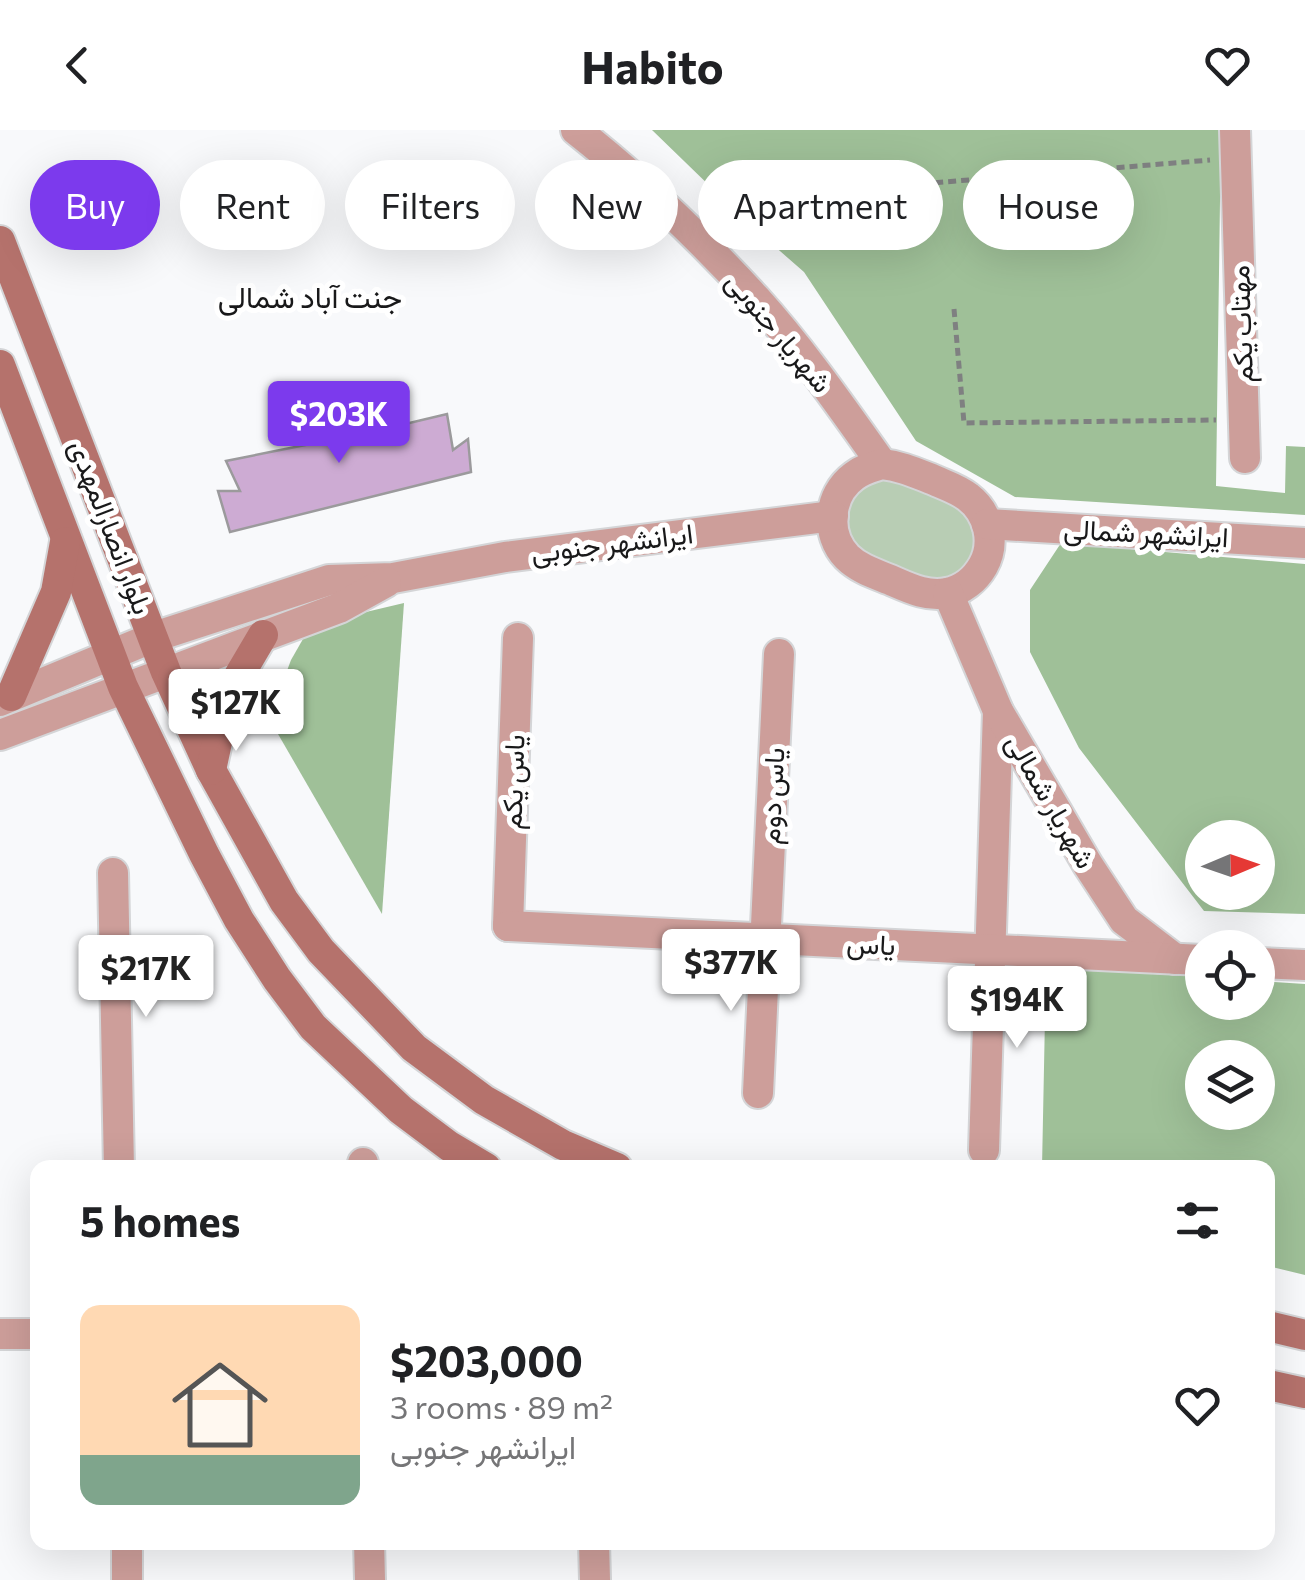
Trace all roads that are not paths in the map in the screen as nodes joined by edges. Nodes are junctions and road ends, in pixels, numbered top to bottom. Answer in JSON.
{"nodes":[{"id":1,"x":576,"y":130,"type":"edge"},
{"id":2,"x":1236,"y":144,"type":"edge"},
{"id":3,"x":0,"y":241,"type":"edge"},
{"id":4,"x":0,"y":366,"type":"edge"},
{"id":5,"x":1244,"y":458,"type":"dead end"},
{"id":6,"x":882,"y":464,"type":"junction"},
{"id":7,"x":832,"y":516,"type":"junction"},
{"id":8,"x":987,"y":524,"type":"junction"},
{"id":9,"x":65,"y":539,"type":"junction"},
{"id":10,"x":1305,"y":543,"type":"edge"},
{"id":11,"x":393,"y":578,"type":"junction"},
{"id":12,"x":948,"y":593,"type":"junction"},
{"id":13,"x":263,"y":635,"type":"junction"},
{"id":14,"x":154,"y":637,"type":"junction"},
{"id":15,"x":518,"y":638,"type":"dead end"},
{"id":16,"x":109,"y":654,"type":"junction"},
{"id":17,"x":779,"y":654,"type":"dead end"},
{"id":18,"x":166,"y":672,"type":"junction"},
{"id":19,"x":123,"y":687,"type":"junction"},
{"id":20,"x":5,"y":699,"type":"edge"},
{"id":21,"x":998,"y":711,"type":"junction"},
{"id":22,"x":0,"y":735,"type":"edge"},
{"id":23,"x":210,"y":770,"type":"junction"},
{"id":24,"x":113,"y":873,"type":"dead end"},
{"id":25,"x":508,"y":926,"type":"joint"},
{"id":26,"x":765,"y":938,"type":"junction"},
{"id":27,"x":990,"y":950,"type":"junction"},
{"id":28,"x":1185,"y":957,"type":"edge"},
{"id":29,"x":1185,"y":959,"type":"edge"},
{"id":30,"x":1275,"y":964,"type":"edge"},
{"id":31,"x":1305,"y":965,"type":"edge"},
{"id":32,"x":758,"y":1093,"type":"dead end"},
{"id":33,"x":984,"y":1150,"type":"dead end"},
{"id":34,"x":119,"y":1160,"type":"edge"},
{"id":35,"x":473,"y":1160,"type":"edge"},
{"id":36,"x":598,"y":1160,"type":"edge"},
{"id":37,"x":1275,"y":1328,"type":"edge"},
{"id":38,"x":0,"y":1334,"type":"edge"},
{"id":39,"x":30,"y":1334,"type":"edge"},
{"id":40,"x":1305,"y":1335,"type":"edge"},
{"id":41,"x":1275,"y":1386,"type":"edge"},
{"id":42,"x":1305,"y":1394,"type":"edge"},
{"id":43,"x":127,"y":1550,"type":"edge"},
{"id":44,"x":369,"y":1550,"type":"edge"},
{"id":45,"x":594,"y":1550,"type":"edge"},
{"id":46,"x":128,"y":1580,"type":"edge"},
{"id":47,"x":370,"y":1580,"type":"edge"},
{"id":48,"x":595,"y":1580,"type":"edge"}],
"edges":[{"from":1,"to":6,"type":"street","name":"شهریار جنوبی"},
{"from":2,"to":5,"type":"street","name":"مهتاب یکم"},
{"from":3,"to":14,"type":"main road","name":"بلوار انصارالمهدی"},
{"from":4,"to":9,"type":"main road","name":"بلوار انصارالمهدی"},
{"from":6,"to":7,"type":"street"},
{"from":6,"to":8,"type":"street"},
{"from":7,"to":11,"type":"street","name":"ایرانشهر جنوبی"},
{"from":7,"to":12,"type":"street"},
{"from":8,"to":10,"type":"street","name":"ایرانشهر شمالی"},
{"from":8,"to":12,"type":"street"},
{"from":9,"to":16,"type":"main road","name":"بلوار انصارالمهدی"},
{"from":9,"to":20,"type":"main road"},
{"from":11,"to":13,"type":"street","name":"ایرانشهر جنوبی"},
{"from":11,"to":14,"type":"street","name":"ایرانشهر جنوبی"},
{"from":12,"to":21,"type":"street","name":"شهریار شمالی"},
{"from":13,"to":18,"type":"street","name":"ایرانشهر جنوبی"},
{"from":13,"to":23,"type":"main road"},
{"from":14,"to":16,"type":"street","name":"ایرانشهر جنوبی"},
{"from":14,"to":18,"type":"main road","name":"بلوار انصارالمهدی"},
{"from":15,"to":25,"type":"street","name":"یاس یکم"},
{"from":16,"to":19,"type":"main road","name":"بلوار انصارالمهدی"},
{"from":16,"to":20,"type":"street","name":"ایرانشهر جنوبی"},
{"from":17,"to":26,"type":"street","name":"یاس دوم"},
{"from":18,"to":19,"type":"street","name":"ایرانشهر جنوبی"},
{"from":18,"to":23,"type":"main road","name":"بلوار انصارالمهدی"},
{"from":19,"to":22,"type":"street","name":"ایرانشهر جنوبی"},
{"from":19,"to":35,"type":"main road","name":"بلوار انصارالمهدی"},
{"from":21,"to":27,"type":"street"},
{"from":21,"to":28,"type":"street","name":"شهریار شمالی"},
{"from":23,"to":36,"type":"main road","name":"بلوار انصارالمهدی"},
{"from":24,"to":34,"type":"street"},
{"from":25,"to":26,"type":"street","name":"یاس"},
{"from":26,"to":27,"type":"street","name":"یاس"},
{"from":26,"to":32,"type":"street","name":"یاس دوم"},
{"from":27,"to":29,"type":"street","name":"یاس"},
{"from":27,"to":33,"type":"street"},
{"from":30,"to":31,"type":"street"},
{"from":37,"to":40,"type":"main road"},
{"from":38,"to":39,"type":"street"},
{"from":41,"to":42,"type":"main road"},
{"from":43,"to":46,"type":"street"},
{"from":44,"to":47,"type":"street"},
{"from":45,"to":48,"type":"street"}]}
